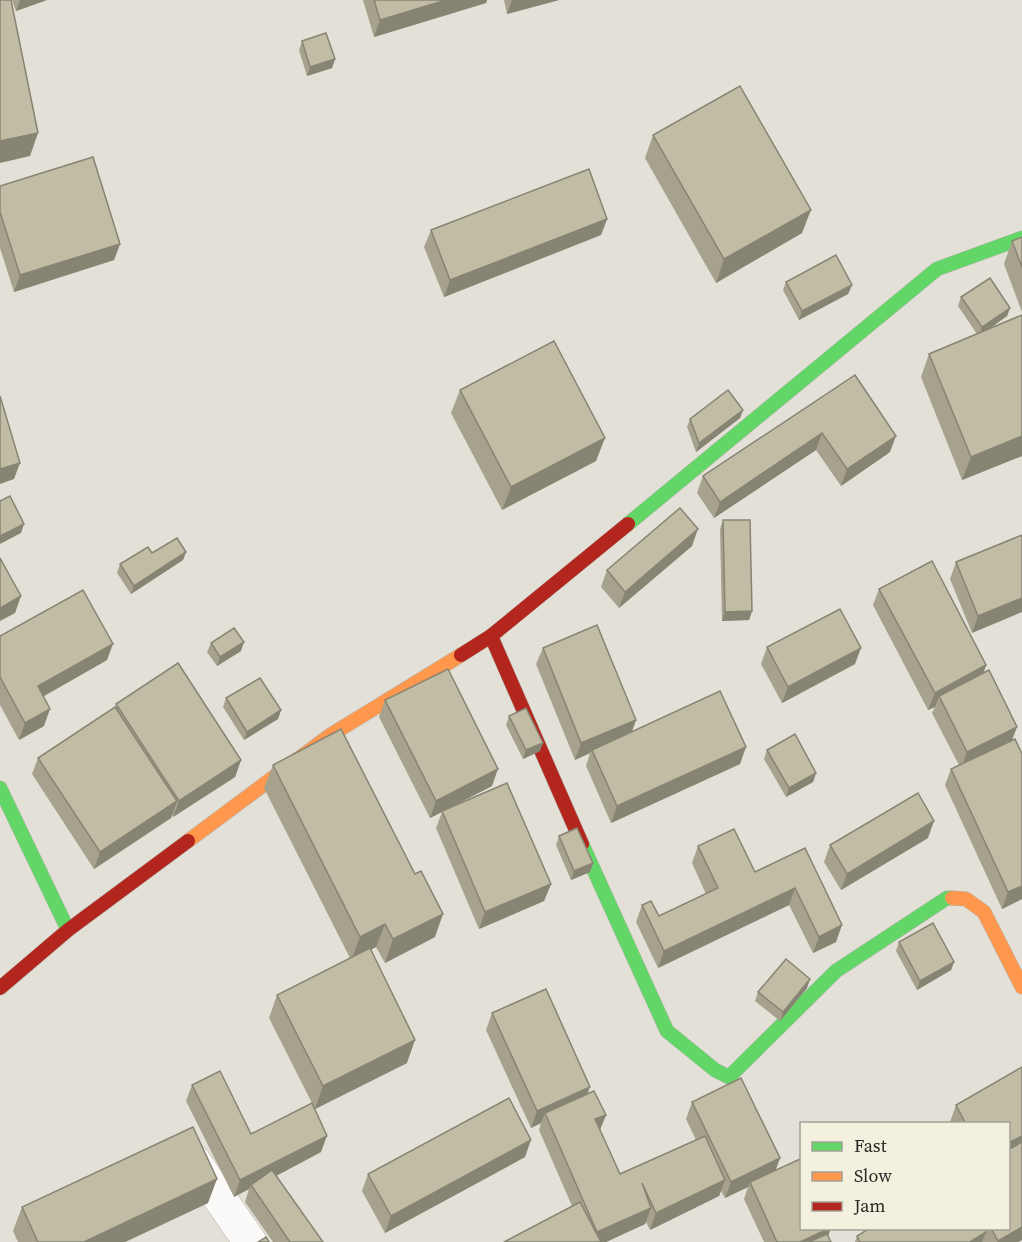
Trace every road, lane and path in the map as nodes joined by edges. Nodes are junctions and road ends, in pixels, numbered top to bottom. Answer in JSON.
{"nodes":[{"id":1,"x":1022,"y":238,"type":"edge"},
{"id":2,"x":491,"y":636,"type":"junction"},
{"id":3,"x":0,"y":788,"type":"edge"},
{"id":4,"x":68,"y":930,"type":"junction"},
{"id":5,"x":1022,"y":987,"type":"edge"},
{"id":6,"x":0,"y":988,"type":"edge"},
{"id":7,"x":194,"y":1161,"type":"edge"},
{"id":8,"x":250,"y":1242,"type":"edge"}],
"edges":[{"from":1,"to":2,"type":"street"},
{"from":2,"to":4,"type":"street"},
{"from":2,"to":5,"type":"street"},
{"from":3,"to":4,"type":"street"},
{"from":4,"to":6,"type":"street"},
{"from":7,"to":8,"type":"street"}]}
